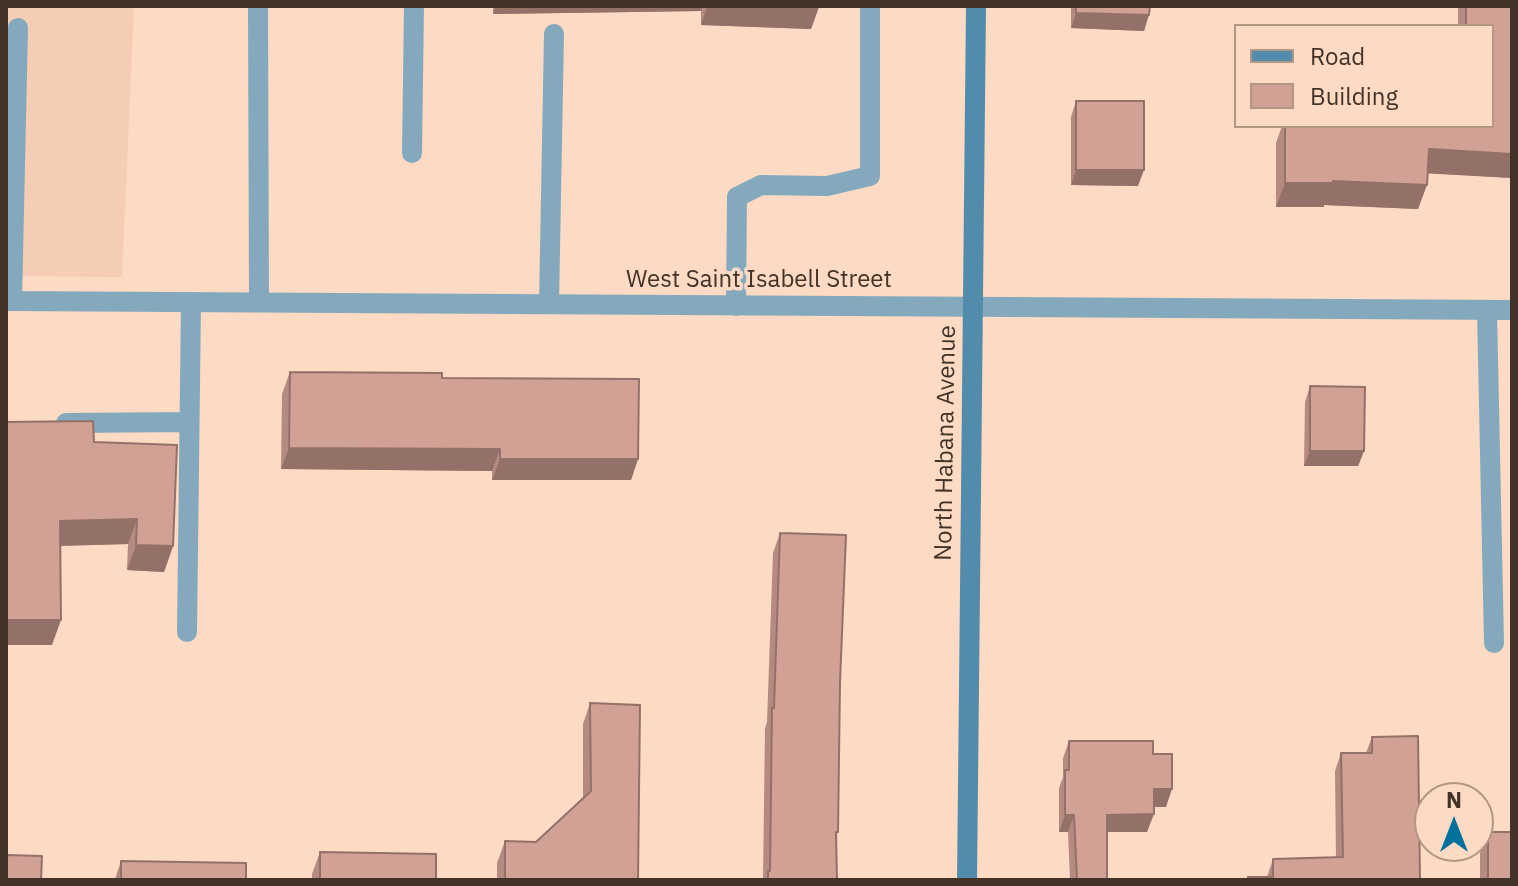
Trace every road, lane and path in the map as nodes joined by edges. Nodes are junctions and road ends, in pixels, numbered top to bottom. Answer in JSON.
{"nodes":[{"id":1,"x":258,"y":6,"type":"edge"},
{"id":2,"x":414,"y":6,"type":"edge"},
{"id":3,"x":870,"y":6,"type":"edge"},
{"id":4,"x":976,"y":6,"type":"edge"},
{"id":5,"x":18,"y":28,"type":"dead end"},
{"id":6,"x":554,"y":34,"type":"dead end"},
{"id":7,"x":412,"y":153,"type":"dead end"},
{"id":8,"x":9,"y":301,"type":"edge"},
{"id":9,"x":191,"y":302,"type":"junction"},
{"id":10,"x":259,"y":302,"type":"junction"},
{"id":11,"x":549,"y":304,"type":"junction"},
{"id":12,"x":736,"y":306,"type":"junction"},
{"id":13,"x":974,"y":307,"type":"junction"},
{"id":14,"x":1487,"y":310,"type":"junction"},
{"id":15,"x":1512,"y":310,"type":"edge"},
{"id":16,"x":189,"y":422,"type":"junction"},
{"id":17,"x":52,"y":423,"type":"edge"},
{"id":18,"x":187,"y":632,"type":"dead end"},
{"id":19,"x":1494,"y":643,"type":"dead end"},
{"id":20,"x":967,"y":880,"type":"edge"}],
"edges":[{"from":1,"to":10,"type":"street"},
{"from":2,"to":7,"type":"street"},
{"from":3,"to":12,"type":"street"},
{"from":4,"to":13,"type":"street","name":"North Habana Avenue"},
{"from":5,"to":8,"type":"street"},
{"from":6,"to":11,"type":"street"},
{"from":8,"to":9,"type":"street","name":"West Saint Isabell Street"},
{"from":9,"to":10,"type":"street","name":"West Saint Isabell Street"},
{"from":9,"to":16,"type":"street"},
{"from":10,"to":11,"type":"street","name":"West Saint Isabell Street"},
{"from":11,"to":12,"type":"street","name":"West Saint Isabell Street"},
{"from":12,"to":13,"type":"street","name":"West Saint Isabell Street"},
{"from":13,"to":14,"type":"street","name":"West Saint Isabell Street"},
{"from":13,"to":20,"type":"street","name":"North Habana Avenue"},
{"from":14,"to":15,"type":"street","name":"West Saint Isabell Street"},
{"from":14,"to":19,"type":"street"},
{"from":16,"to":17,"type":"street"},
{"from":16,"to":18,"type":"street"}]}
